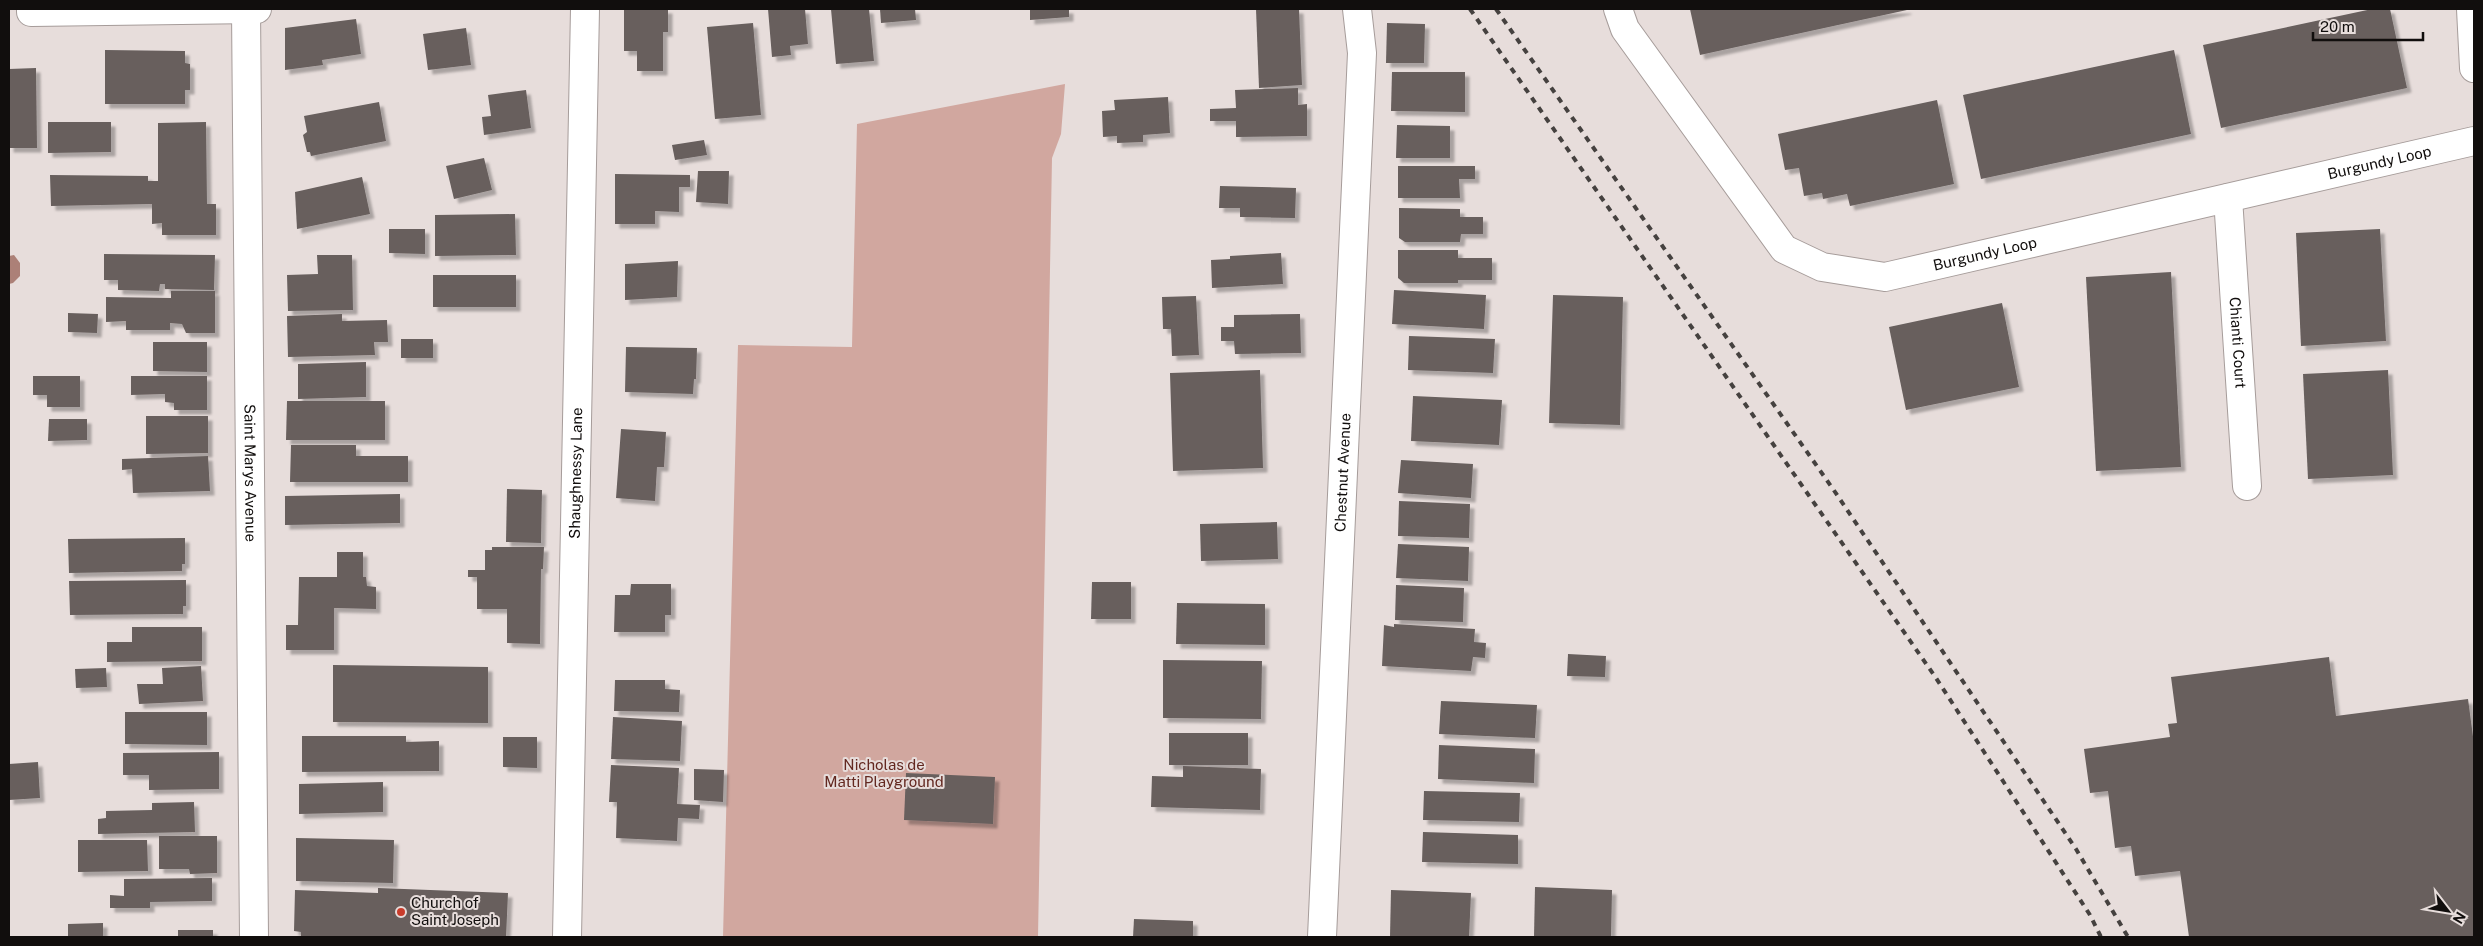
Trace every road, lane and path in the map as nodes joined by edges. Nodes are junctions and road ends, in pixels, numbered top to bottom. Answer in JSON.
{"nodes":[{"id":1,"x":250,"y":9,"type":"edge"},
{"id":2,"x":585,"y":9,"type":"edge"},
{"id":3,"x":1357,"y":9,"type":"edge"},
{"id":4,"x":1618,"y":9,"type":"edge"},
{"id":5,"x":2471,"y":9,"type":"edge"},
{"id":6,"x":31,"y":10,"type":"edge"},
{"id":7,"x":2474,"y":68,"type":"edge"},
{"id":8,"x":2474,"y":141,"type":"edge"},
{"id":9,"x":2228,"y":198,"type":"junction"},
{"id":10,"x":2247,"y":486,"type":"dead end"},
{"id":11,"x":254,"y":937,"type":"edge"},
{"id":12,"x":567,"y":937,"type":"edge"},
{"id":13,"x":1322,"y":937,"type":"edge"}],
"edges":[{"from":1,"to":6,"type":"street"},
{"from":1,"to":11,"type":"street","name":"Saint Marys Avenue"},
{"from":2,"to":12,"type":"street","name":"Shaughnessy Lane"},
{"from":3,"to":13,"type":"street","name":"Chestnut Avenue"},
{"from":4,"to":9,"type":"street","name":"Burgundy Loop"},
{"from":5,"to":7,"type":"street"},
{"from":8,"to":9,"type":"street","name":"Burgundy Loop"},
{"from":9,"to":10,"type":"street","name":"Chianti Court"}]}
